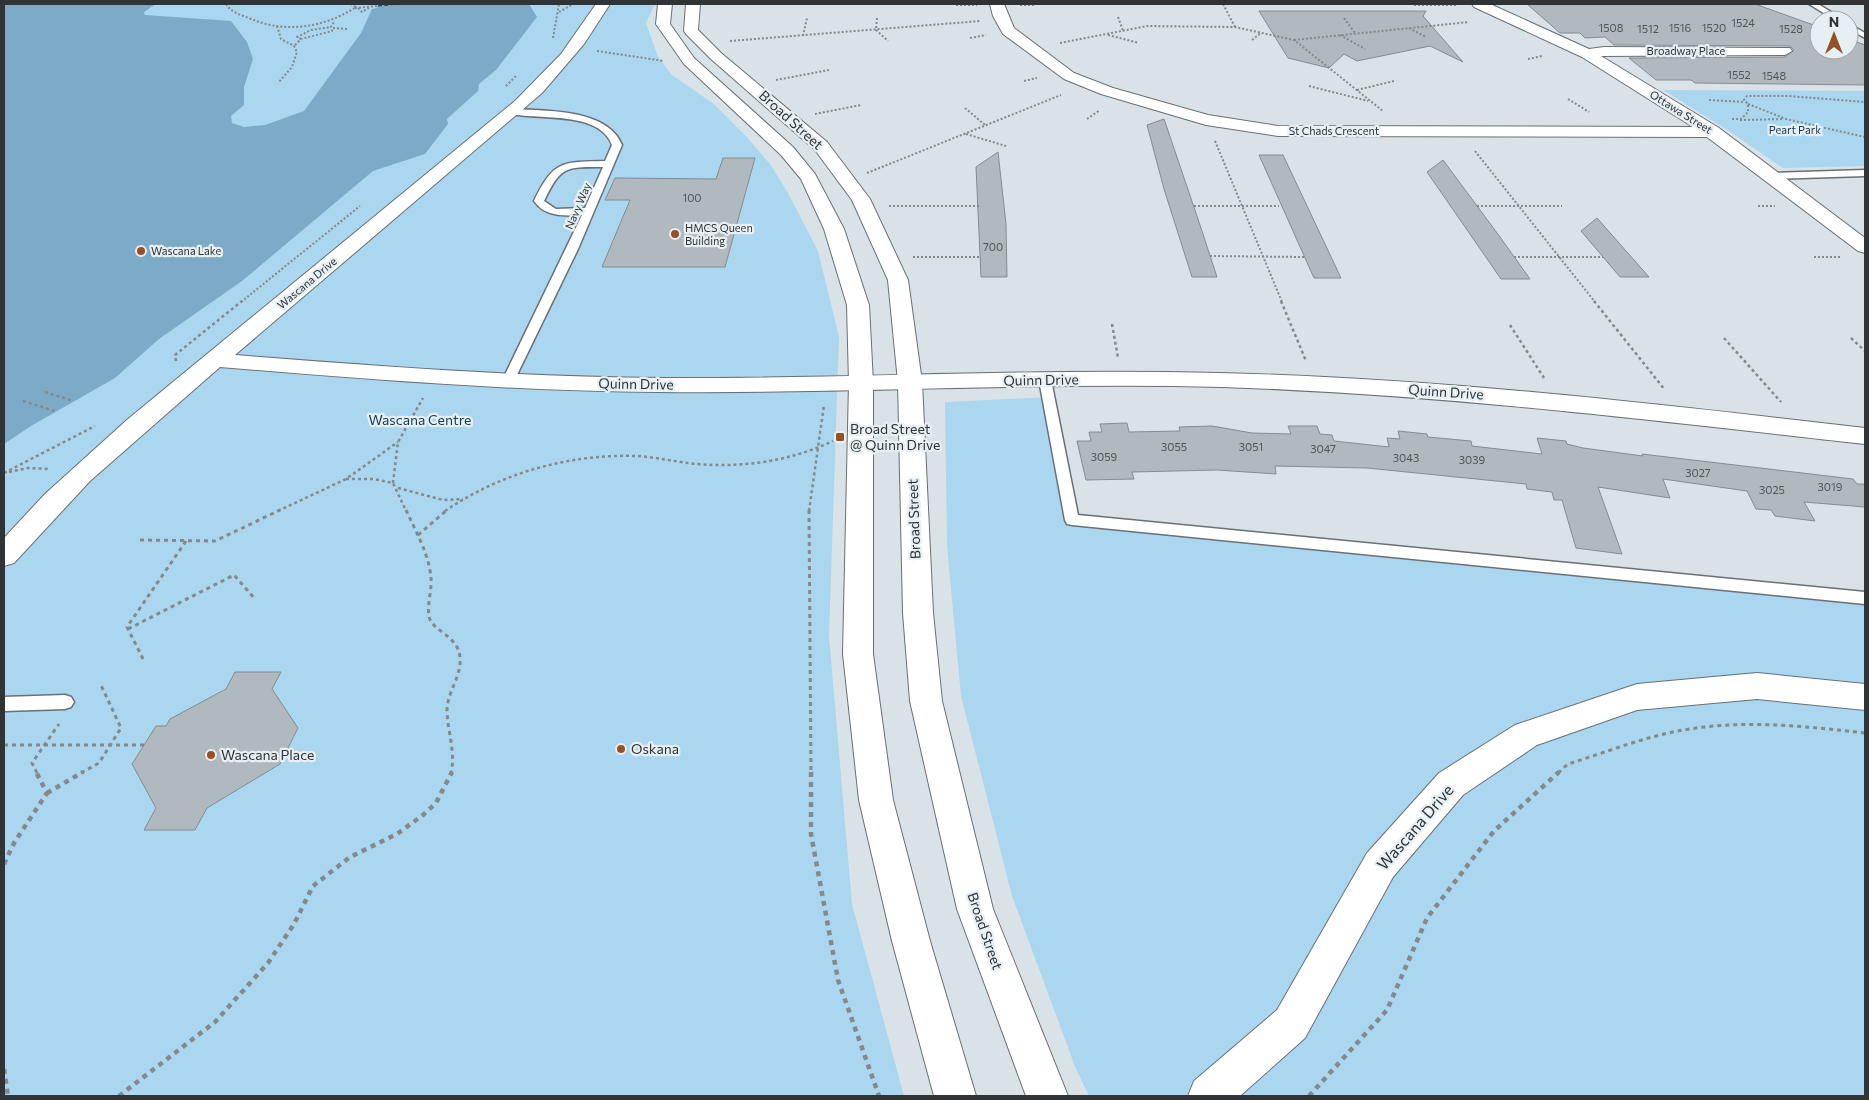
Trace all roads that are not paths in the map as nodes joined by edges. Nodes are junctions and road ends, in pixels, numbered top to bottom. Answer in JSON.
{"nodes":[{"id":1,"x":603,"y":4,"type":"edge"},
{"id":2,"x":665,"y":4,"type":"edge"},
{"id":3,"x":694,"y":4,"type":"edge"},
{"id":4,"x":1481,"y":4,"type":"edge"},
{"id":5,"x":999,"y":12,"type":"edge"},
{"id":6,"x":1786,"y":51,"type":"dead end"},
{"id":7,"x":1587,"y":54,"type":"junction"},
{"id":8,"x":514,"y":112,"type":"junction"},
{"id":9,"x":1713,"y":132,"type":"junction"},
{"id":10,"x":609,"y":164,"type":"junction"},
{"id":11,"x":1865,"y":173,"type":"edge"},
{"id":12,"x":1773,"y":176,"type":"junction"},
{"id":13,"x":589,"y":212,"type":"junction"},
{"id":14,"x":1865,"y":248,"type":"edge"},
{"id":15,"x":215,"y":360,"type":"junction"},
{"id":16,"x":1045,"y":380,"type":"junction"},
{"id":17,"x":508,"y":381,"type":"junction"},
{"id":18,"x":910,"y":382,"type":"junction"},
{"id":19,"x":861,"y":391,"type":"junction"},
{"id":20,"x":1865,"y":436,"type":"edge"},
{"id":21,"x":4,"y":556,"type":"edge"},
{"id":22,"x":1865,"y":598,"type":"edge"},
{"id":23,"x":1865,"y":696,"type":"edge"},
{"id":24,"x":65,"y":702,"type":"road end"},
{"id":25,"x":4,"y":704,"type":"edge"},
{"id":26,"x":955,"y":1096,"type":"edge"},
{"id":27,"x":1047,"y":1096,"type":"edge"},
{"id":28,"x":1209,"y":1096,"type":"edge"}],
"edges":[{"from":1,"to":8,"type":"street","name":"Wascana Drive"},
{"from":2,"to":19,"type":"street","name":"Broad Street"},
{"from":3,"to":18,"type":"street","name":"Broad Street"},
{"from":4,"to":7,"type":"street","name":"Ottawa Street"},
{"from":5,"to":9,"type":"street","name":"St Chads Crescent"},
{"from":6,"to":7,"type":"street","name":"Broadway Place"},
{"from":7,"to":9,"type":"street","name":"Ottawa Street"},
{"from":8,"to":10,"type":"lane","name":"Navy Way"},
{"from":8,"to":15,"type":"street","name":"Wascana Drive"},
{"from":9,"to":12,"type":"street","name":"Ottawa Street"},
{"from":10,"to":13,"type":"lane","name":"Navy Way"},
{"from":10,"to":13,"type":"lane"},
{"from":11,"to":12,"type":"lane"},
{"from":12,"to":14,"type":"street","name":"Ottawa Street"},
{"from":13,"to":17,"type":"lane","name":"Navy Way"},
{"from":15,"to":17,"type":"street","name":"Quinn Drive"},
{"from":15,"to":21,"type":"street","name":"Wascana Drive"},
{"from":16,"to":18,"type":"street","name":"Quinn Drive"},
{"from":16,"to":20,"type":"street","name":"Quinn Drive"},
{"from":16,"to":22,"type":"lane"},
{"from":17,"to":19,"type":"street","name":"Quinn Drive"},
{"from":18,"to":19,"type":"street","name":"Quinn Drive"},
{"from":18,"to":27,"type":"street","name":"Broad Street"},
{"from":19,"to":26,"type":"street","name":"Broad Street"},
{"from":23,"to":28,"type":"street","name":"Wascana Drive"},
{"from":24,"to":25,"type":"lane"}]}
